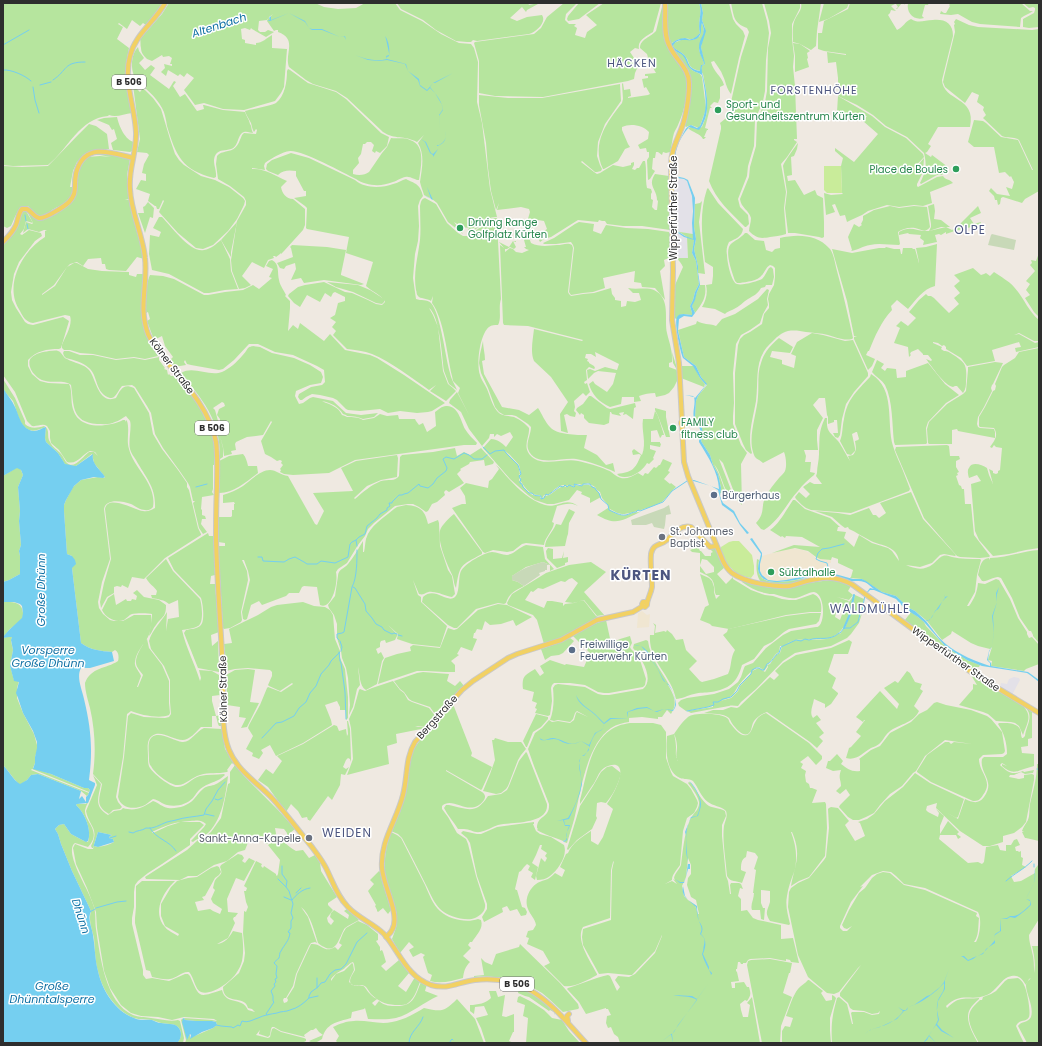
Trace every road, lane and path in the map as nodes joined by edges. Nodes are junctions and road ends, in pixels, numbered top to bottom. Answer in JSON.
{"nodes":[{"id":1,"x":165,"y":3,"type":"edge"},
{"id":2,"x":665,"y":3,"type":"edge"},
{"id":3,"x":135,"y":148,"type":"junction"},
{"id":4,"x":123,"y":155,"type":"junction"},
{"id":5,"x":128,"y":155,"type":"junction"},
{"id":6,"x":133,"y":157,"type":"junction"},
{"id":7,"x":3,"y":242,"type":"edge"},
{"id":8,"x":716,"y":546,"type":"junction"},
{"id":9,"x":1039,"y":714,"type":"edge"},
{"id":10,"x":391,"y":932,"type":"junction"},
{"id":11,"x":386,"y":937,"type":"junction"},
{"id":12,"x":391,"y":943,"type":"junction"},
{"id":13,"x":556,"y":1009,"type":"junction"},
{"id":14,"x":569,"y":1014,"type":"dead end"},
{"id":15,"x":555,"y":1016,"type":"dead end"},
{"id":16,"x":568,"y":1022,"type":"junction"},
{"id":17,"x":586,"y":1043,"type":"edge"}],
"edges":[{"from":1,"to":3,"type":"main road","number":"B 506"},
{"from":2,"to":8,"type":"main road","name":"Wipperfürther Straße"},
{"from":3,"to":5,"type":"main road"},
{"from":3,"to":6,"type":"main road","number":"B 506"},
{"from":4,"to":5,"type":"main road"},
{"from":4,"to":6,"type":"main road"},
{"from":4,"to":7,"type":"main road"},
{"from":5,"to":6,"type":"main road"},
{"from":6,"to":11,"type":"main road","name":"Kölner Straße","number":"B 506"},
{"from":8,"to":9,"type":"main road","name":"Wipperfürther Straße"},
{"from":8,"to":10,"type":"main road","name":"Bergstraße"},
{"from":10,"to":11,"type":"main road"},
{"from":10,"to":12,"type":"main road","name":"Bergstraße"},
{"from":11,"to":12,"type":"main road","name":"Kölner Straße","number":"B 506"},
{"from":12,"to":13,"type":"main road","name":"Kölner Straße","number":"B 506"},
{"from":13,"to":15,"type":"main road"},
{"from":13,"to":16,"type":"main road","name":"Kölner Straße","number":"B 506"},
{"from":14,"to":16,"type":"main road"},
{"from":16,"to":17,"type":"main road","name":"Kölner Straße","number":"B 506"}]}
